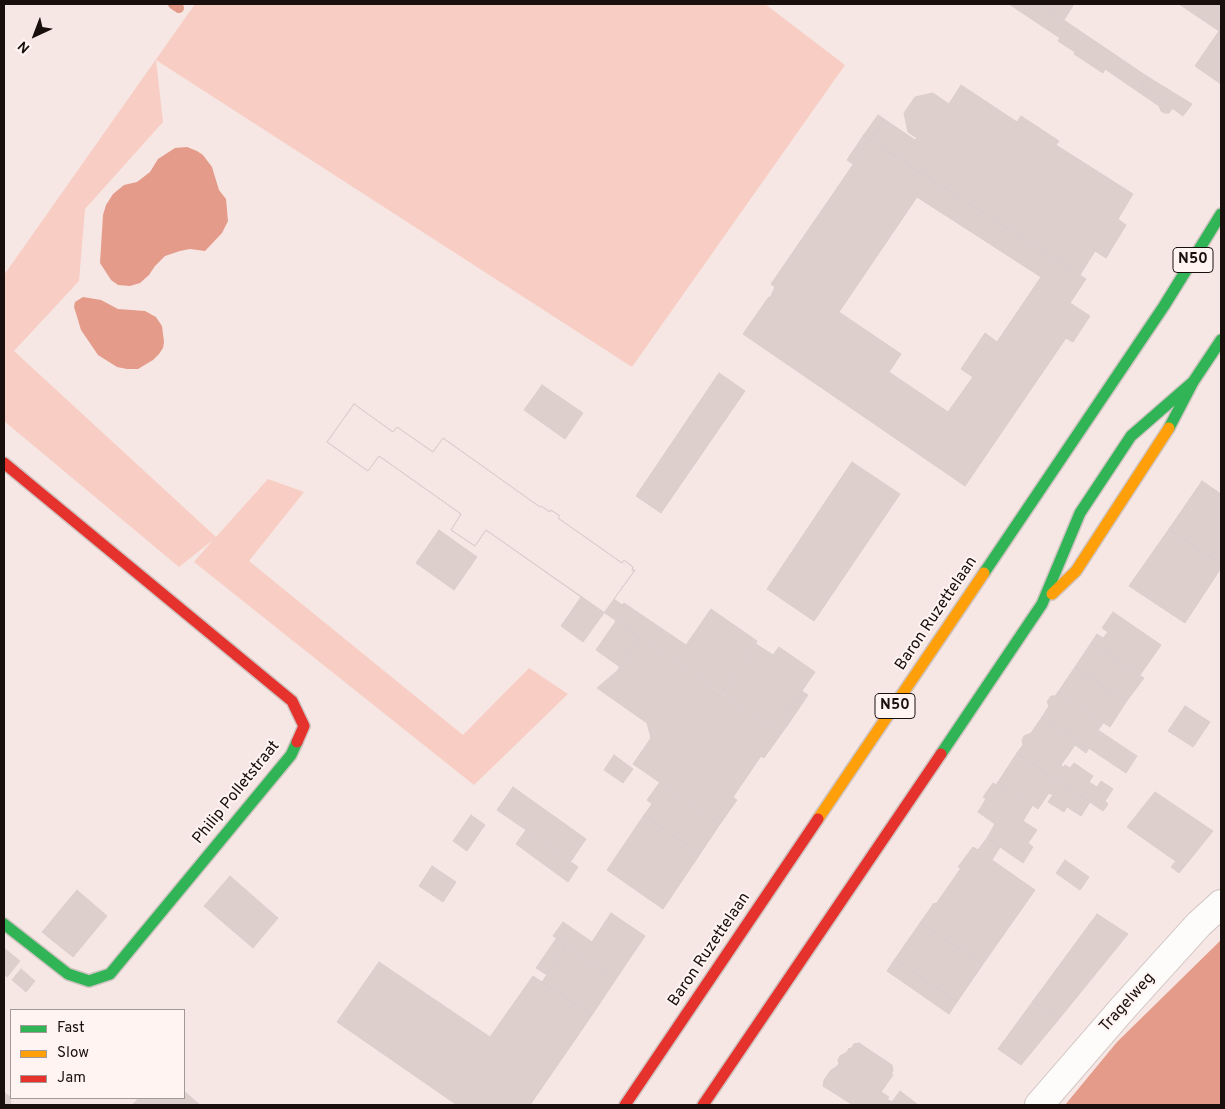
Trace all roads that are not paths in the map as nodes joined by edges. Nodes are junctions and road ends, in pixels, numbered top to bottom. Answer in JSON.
{"nodes":[{"id":1,"x":1221,"y":214,"type":"edge"},
{"id":2,"x":1221,"y":340,"type":"edge"},
{"id":3,"x":1193,"y":382,"type":"junction"},
{"id":4,"x":4,"y":463,"type":"edge"},
{"id":5,"x":1042,"y":604,"type":"junction"},
{"id":6,"x":1221,"y":904,"type":"edge"},
{"id":7,"x":4,"y":924,"type":"edge"},
{"id":8,"x":625,"y":1105,"type":"edge"},
{"id":9,"x":703,"y":1105,"type":"edge"},
{"id":10,"x":1039,"y":1105,"type":"edge"}],
"edges":[{"from":1,"to":8,"type":"main road","name":"Baron Ruzettelaan","number":"N50"},
{"from":2,"to":3,"type":"main road"},
{"from":3,"to":5,"type":"main road"},
{"from":3,"to":5,"type":"main road"},
{"from":4,"to":7,"type":"main road","name":"Philip Polletstraat"},
{"from":5,"to":9,"type":"main road"},
{"from":6,"to":10,"type":"street","name":"Tragelweg"}]}
